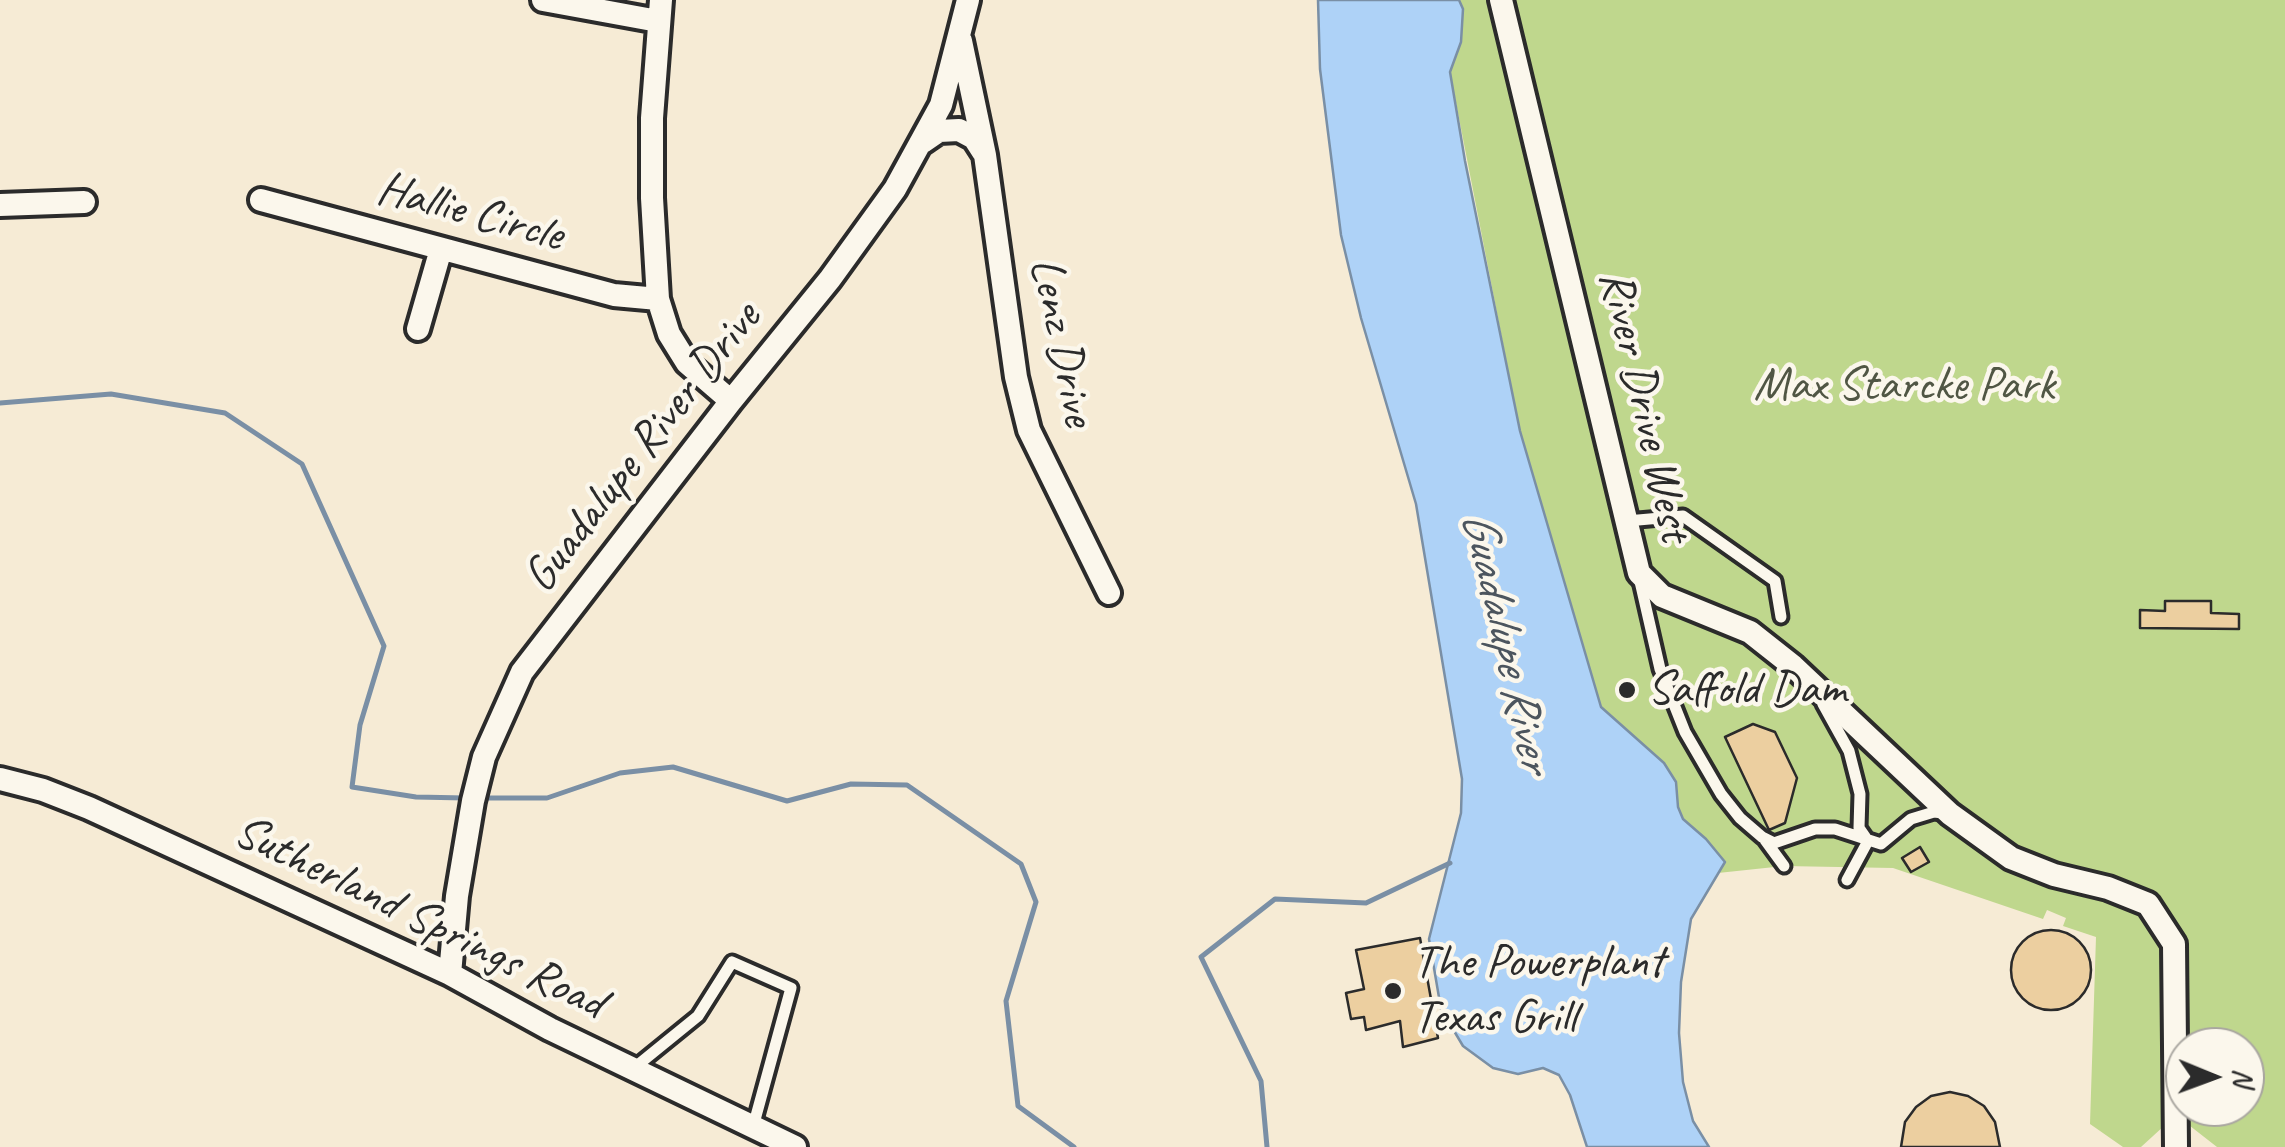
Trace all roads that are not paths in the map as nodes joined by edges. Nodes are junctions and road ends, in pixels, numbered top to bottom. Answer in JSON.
{"nodes":[{"id":1,"x":542,"y":0,"type":"edge"},
{"id":2,"x":968,"y":0,"type":"edge"},
{"id":3,"x":1502,"y":0,"type":"edge"},
{"id":4,"x":660,"y":11,"type":"edge"},
{"id":5,"x":960,"y":38,"type":"junction"},
{"id":6,"x":923,"y":142,"type":"junction"},
{"id":7,"x":984,"y":155,"type":"junction"},
{"id":8,"x":261,"y":200,"type":"dead end"},
{"id":9,"x":84,"y":202,"type":"dead end"},
{"id":10,"x":0,"y":205,"type":"edge"},
{"id":11,"x":442,"y":249,"type":"junction"},
{"id":12,"x":658,"y":299,"type":"junction"},
{"id":13,"x":418,"y":329,"type":"dead end"},
{"id":14,"x":731,"y":400,"type":"junction"},
{"id":15,"x":1627,"y":521,"type":"junction"},
{"id":16,"x":1638,"y":573,"type":"junction"},
{"id":17,"x":1109,"y":593,"type":"dead end"},
{"id":18,"x":1782,"y":617,"type":"dead end"},
{"id":19,"x":1812,"y":683,"type":"junction"},
{"id":20,"x":0,"y":779,"type":"edge"},
{"id":21,"x":1950,"y":814,"type":"junction"},
{"id":22,"x":1762,"y":837,"type":"junction"},
{"id":23,"x":1792,"y":840,"type":"junction"},
{"id":24,"x":1868,"y":841,"type":"junction"},
{"id":25,"x":1847,"y":880,"type":"dead end"},
{"id":26,"x":450,"y":974,"type":"junction"},
{"id":27,"x":632,"y":1069,"type":"junction"},
{"id":28,"x":753,"y":1127,"type":"junction"},
{"id":29,"x":2178,"y":1146,"type":"edge"},
{"id":30,"x":795,"y":1147,"type":"edge"}],
"edges":[{"from":1,"to":4,"type":"street"},
{"from":2,"to":5,"type":"street","name":"Guadalupe River Drive"},
{"from":3,"to":15,"type":"street","name":"River Drive West"},
{"from":4,"to":12,"type":"street"},
{"from":5,"to":6,"type":"street","name":"Guadalupe River Drive"},
{"from":5,"to":7,"type":"street","name":"Lenz Drive"},
{"from":6,"to":7,"type":"street"},
{"from":6,"to":14,"type":"street","name":"Guadalupe River Drive"},
{"from":7,"to":17,"type":"street","name":"Lenz Drive"},
{"from":8,"to":11,"type":"street","name":"Hallie Circle"},
{"from":9,"to":10,"type":"street"},
{"from":11,"to":12,"type":"street","name":"Hallie Circle"},
{"from":11,"to":13,"type":"street"},
{"from":12,"to":14,"type":"street"},
{"from":14,"to":26,"type":"street","name":"Guadalupe River Drive"},
{"from":15,"to":16,"type":"street","name":"River Drive West"},
{"from":15,"to":18,"type":"lane"},
{"from":16,"to":19,"type":"street","name":"River Drive West"},
{"from":16,"to":22,"type":"lane"},
{"from":19,"to":21,"type":"street","name":"River Drive West"},
{"from":19,"to":24,"type":"lane"},
{"from":20,"to":26,"type":"street","name":"Sutherland Springs Road"},
{"from":21,"to":24,"type":"lane"},
{"from":21,"to":29,"type":"street","name":"River Drive West"},
{"from":22,"to":23,"type":"lane"},
{"from":22,"to":23,"type":"lane"},
{"from":23,"to":24,"type":"lane"},
{"from":24,"to":25,"type":"lane"},
{"from":26,"to":27,"type":"street","name":"Sutherland Springs Road"},
{"from":27,"to":28,"type":"street","name":"Sutherland Springs Road"},
{"from":27,"to":28,"type":"lane"},
{"from":28,"to":30,"type":"street","name":"Sutherland Springs Road"}]}
